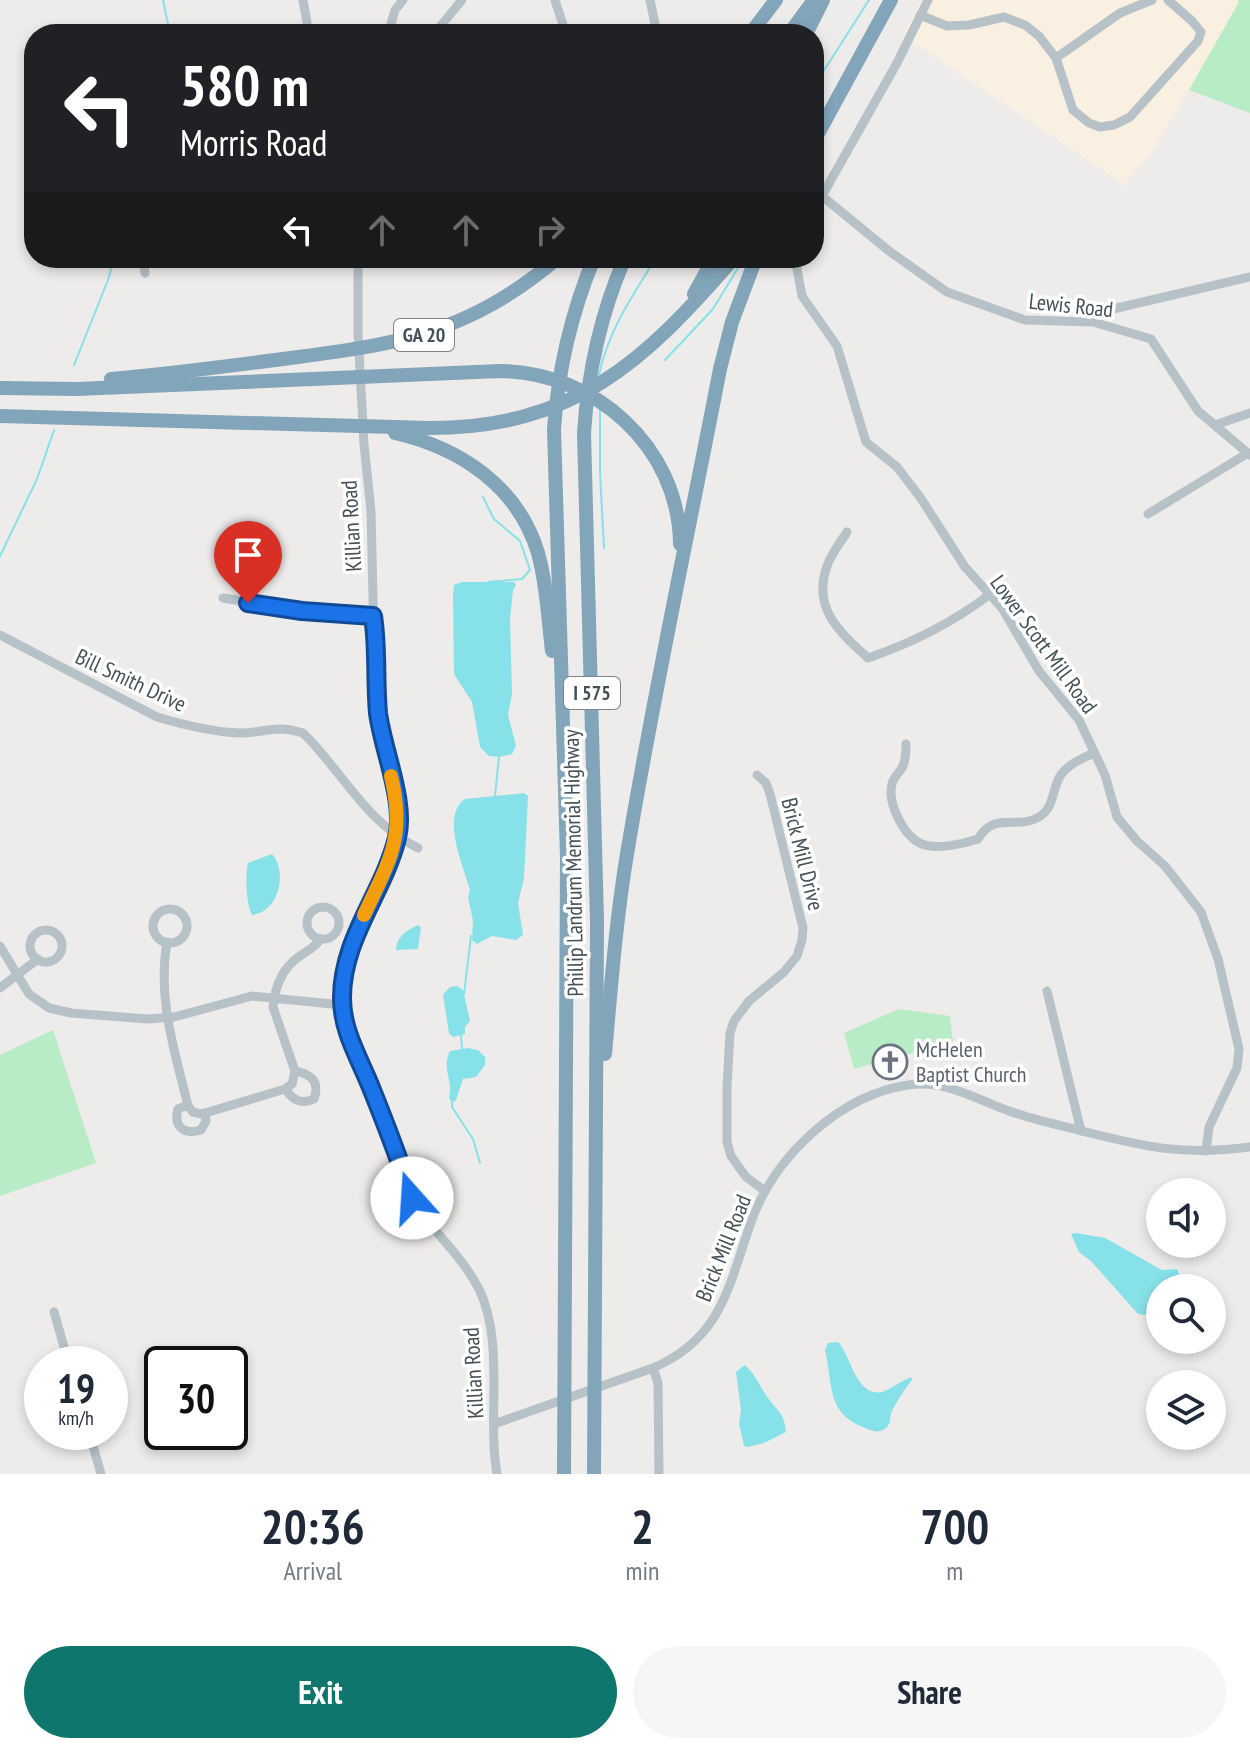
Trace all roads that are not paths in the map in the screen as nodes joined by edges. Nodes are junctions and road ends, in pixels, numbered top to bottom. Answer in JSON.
{"nodes":[{"id":1,"x":303,"y":0,"type":"edge"},
{"id":2,"x":403,"y":0,"type":"edge"},
{"id":3,"x":462,"y":0,"type":"edge"},
{"id":4,"x":555,"y":0,"type":"edge"},
{"id":5,"x":650,"y":0,"type":"edge"},
{"id":6,"x":776,"y":0,"type":"edge"},
{"id":7,"x":814,"y":0,"type":"edge"},
{"id":8,"x":823,"y":0,"type":"edge"},
{"id":9,"x":891,"y":0,"type":"edge"},
{"id":10,"x":928,"y":0,"type":"edge"},
{"id":11,"x":1152,"y":0,"type":"edge"},
{"id":12,"x":1168,"y":0,"type":"edge"},
{"id":13,"x":920,"y":15,"type":"junction"},
{"id":14,"x":307,"y":24,"type":"edge"},
{"id":15,"x":391,"y":24,"type":"edge"},
{"id":16,"x":442,"y":24,"type":"edge"},
{"id":17,"x":563,"y":24,"type":"edge"},
{"id":18,"x":655,"y":24,"type":"edge"},
{"id":19,"x":758,"y":24,"type":"edge"},
{"id":20,"x":796,"y":24,"type":"edge"},
{"id":21,"x":811,"y":24,"type":"edge"},
{"id":22,"x":1056,"y":58,"type":"junction"},
{"id":23,"x":824,"y":123,"type":"edge"},
{"id":24,"x":824,"y":192,"type":"edge"},
{"id":25,"x":824,"y":198,"type":"edge"},
{"id":26,"x":144,"y":268,"type":"edge"},
{"id":27,"x":358,"y":268,"type":"edge"},
{"id":28,"x":545,"y":268,"type":"edge"},
{"id":29,"x":591,"y":268,"type":"edge"},
{"id":30,"x":621,"y":268,"type":"edge"},
{"id":31,"x":708,"y":268,"type":"edge"},
{"id":32,"x":725,"y":268,"type":"edge"},
{"id":33,"x":752,"y":268,"type":"edge"},
{"id":34,"x":797,"y":268,"type":"edge"},
{"id":35,"x":145,"y":273,"type":"dead end"},
{"id":36,"x":1250,"y":277,"type":"edge"},
{"id":37,"x":676,"y":321,"type":"junction"},
{"id":38,"x":1074,"y":321,"type":"junction"},
{"id":39,"x":0,"y":386,"type":"edge"},
{"id":40,"x":1250,"y":413,"type":"edge"},
{"id":41,"x":0,"y":416,"type":"edge"},
{"id":42,"x":1215,"y":425,"type":"junction"},
{"id":43,"x":367,"y":427,"type":"junction"},
{"id":44,"x":1249,"y":454,"type":"edge"},
{"id":45,"x":1148,"y":514,"type":"dead end"},
{"id":46,"x":847,"y":532,"type":"dead end"},
{"id":47,"x":681,"y":569,"type":"junction"},
{"id":48,"x":989,"y":595,"type":"junction"},
{"id":49,"x":223,"y":598,"type":"dead end"},
{"id":50,"x":373,"y":616,"type":"junction"},
{"id":51,"x":0,"y":635,"type":"edge"},
{"id":52,"x":563,"y":731,"type":"junction"},
{"id":53,"x":906,"y":744,"type":"dead end"},
{"id":54,"x":1094,"y":753,"type":"junction"},
{"id":55,"x":757,"y":775,"type":"dead end"},
{"id":56,"x":397,"y":838,"type":"junction"},
{"id":57,"x":418,"y":848,"type":"dead end"},
{"id":58,"x":320,"y":939,"type":"dead end"},
{"id":59,"x":167,"y":942,"type":"dead end"},
{"id":60,"x":0,"y":946,"type":"edge"},
{"id":61,"x":38,"y":959,"type":"dead end"},
{"id":62,"x":17,"y":976,"type":"junction"},
{"id":63,"x":0,"y":988,"type":"edge"},
{"id":64,"x":1047,"y":991,"type":"dead end"},
{"id":65,"x":274,"y":997,"type":"junction"},
{"id":66,"x":342,"y":1005,"type":"junction"},
{"id":67,"x":168,"y":1017,"type":"junction"},
{"id":68,"x":295,"y":1071,"type":"junction"},
{"id":69,"x":285,"y":1089,"type":"junction"},
{"id":70,"x":190,"y":1108,"type":"junction"},
{"id":71,"x":205,"y":1113,"type":"junction"},
{"id":72,"x":1081,"y":1131,"type":"junction"},
{"id":73,"x":597,"y":1134,"type":"junction"},
{"id":74,"x":1250,"y":1147,"type":"edge"},
{"id":75,"x":1206,"y":1151,"type":"junction"},
{"id":76,"x":765,"y":1191,"type":"junction"},
{"id":77,"x":54,"y":1312,"type":"dead end"},
{"id":78,"x":64,"y":1346,"type":"edge"},
{"id":79,"x":653,"y":1368,"type":"junction"},
{"id":80,"x":494,"y":1424,"type":"junction"},
{"id":81,"x":94,"y":1450,"type":"edge"},
{"id":82,"x":101,"y":1474,"type":"edge"},
{"id":83,"x":497,"y":1474,"type":"edge"},
{"id":84,"x":564,"y":1474,"type":"edge"},
{"id":85,"x":594,"y":1474,"type":"edge"},
{"id":86,"x":659,"y":1474,"type":"edge"}],
"edges":[{"from":1,"to":14,"type":"street"},
{"from":2,"to":15,"type":"street"},
{"from":3,"to":16,"type":"street"},
{"from":4,"to":17,"type":"street"},
{"from":5,"to":18,"type":"street"},
{"from":6,"to":19,"type":"highway"},
{"from":7,"to":20,"type":"highway"},
{"from":8,"to":21,"type":"highway"},
{"from":9,"to":23,"type":"highway"},
{"from":10,"to":13,"type":"street"},
{"from":11,"to":22,"type":"street"},
{"from":12,"to":22,"type":"street"},
{"from":13,"to":22,"type":"street"},
{"from":13,"to":24,"type":"street"},
{"from":25,"to":38,"type":"street","name":"Lewis Road"},
{"from":26,"to":35,"type":"street"},
{"from":27,"to":50,"type":"street","name":"Killian Road"},
{"from":28,"to":39,"type":"highway","number":"GA 20"},
{"from":29,"to":52,"type":"highway","name":"Phillip Landrum Memorial Highway","number":"I 575"},
{"from":30,"to":73,"type":"highway","name":"Phillip Landrum Memorial Highway","number":"I 575"},
{"from":31,"to":37,"type":"highway"},
{"from":32,"to":37,"type":"highway"},
{"from":33,"to":47,"type":"highway"},
{"from":34,"to":48,"type":"street","name":"Lower Scott Mill Road"},
{"from":36,"to":38,"type":"street"},
{"from":37,"to":43,"type":"highway"},
{"from":38,"to":42,"type":"street","name":"Lewis Road"},
{"from":39,"to":47,"type":"highway"},
{"from":40,"to":42,"type":"street"},
{"from":41,"to":43,"type":"highway"},
{"from":42,"to":44,"type":"street","name":"Lewis Road"},
{"from":43,"to":52,"type":"highway"},
{"from":44,"to":45,"type":"street"},
{"from":46,"to":48,"type":"street"},
{"from":47,"to":73,"type":"highway"},
{"from":48,"to":54,"type":"street","name":"Lower Scott Mill Road"},
{"from":49,"to":50,"type":"street"},
{"from":50,"to":56,"type":"street","name":"Killian Road"},
{"from":51,"to":56,"type":"street","name":"Bill Smith Drive"},
{"from":52,"to":84,"type":"highway","name":"Phillip Landrum Memorial Highway","number":"I 575"},
{"from":53,"to":54,"type":"street"},
{"from":54,"to":75,"type":"street","name":"Lower Scott Mill Road"},
{"from":55,"to":76,"type":"street","name":"Brick Mill Drive"},
{"from":56,"to":57,"type":"street"},
{"from":56,"to":66,"type":"street","name":"Killian Road"},
{"from":58,"to":65,"type":"street"},
{"from":59,"to":67,"type":"street"},
{"from":60,"to":62,"type":"street"},
{"from":61,"to":62,"type":"street"},
{"from":62,"to":63,"type":"street"},
{"from":62,"to":67,"type":"street"},
{"from":64,"to":72,"type":"street"},
{"from":65,"to":66,"type":"street"},
{"from":65,"to":67,"type":"street"},
{"from":65,"to":68,"type":"street"},
{"from":66,"to":80,"type":"street","name":"Killian Road"},
{"from":67,"to":70,"type":"street"},
{"from":68,"to":69,"type":"street"},
{"from":68,"to":69,"type":"street"},
{"from":69,"to":71,"type":"street"},
{"from":70,"to":71,"type":"street"},
{"from":70,"to":71,"type":"street"},
{"from":72,"to":75,"type":"street","name":"Brick Mill Road"},
{"from":72,"to":76,"type":"street","name":"Brick Mill Road"},
{"from":73,"to":85,"type":"highway","name":"Phillip Landrum Memorial Highway","number":"I 575"},
{"from":74,"to":75,"type":"street","name":"Brick Mill Road"},
{"from":76,"to":79,"type":"street","name":"Brick Mill Road"},
{"from":77,"to":78,"type":"street"},
{"from":79,"to":80,"type":"street","name":"Brick Mill Road"},
{"from":79,"to":86,"type":"street"},
{"from":80,"to":83,"type":"street","name":"Killian Road"},
{"from":81,"to":82,"type":"street"}]}
